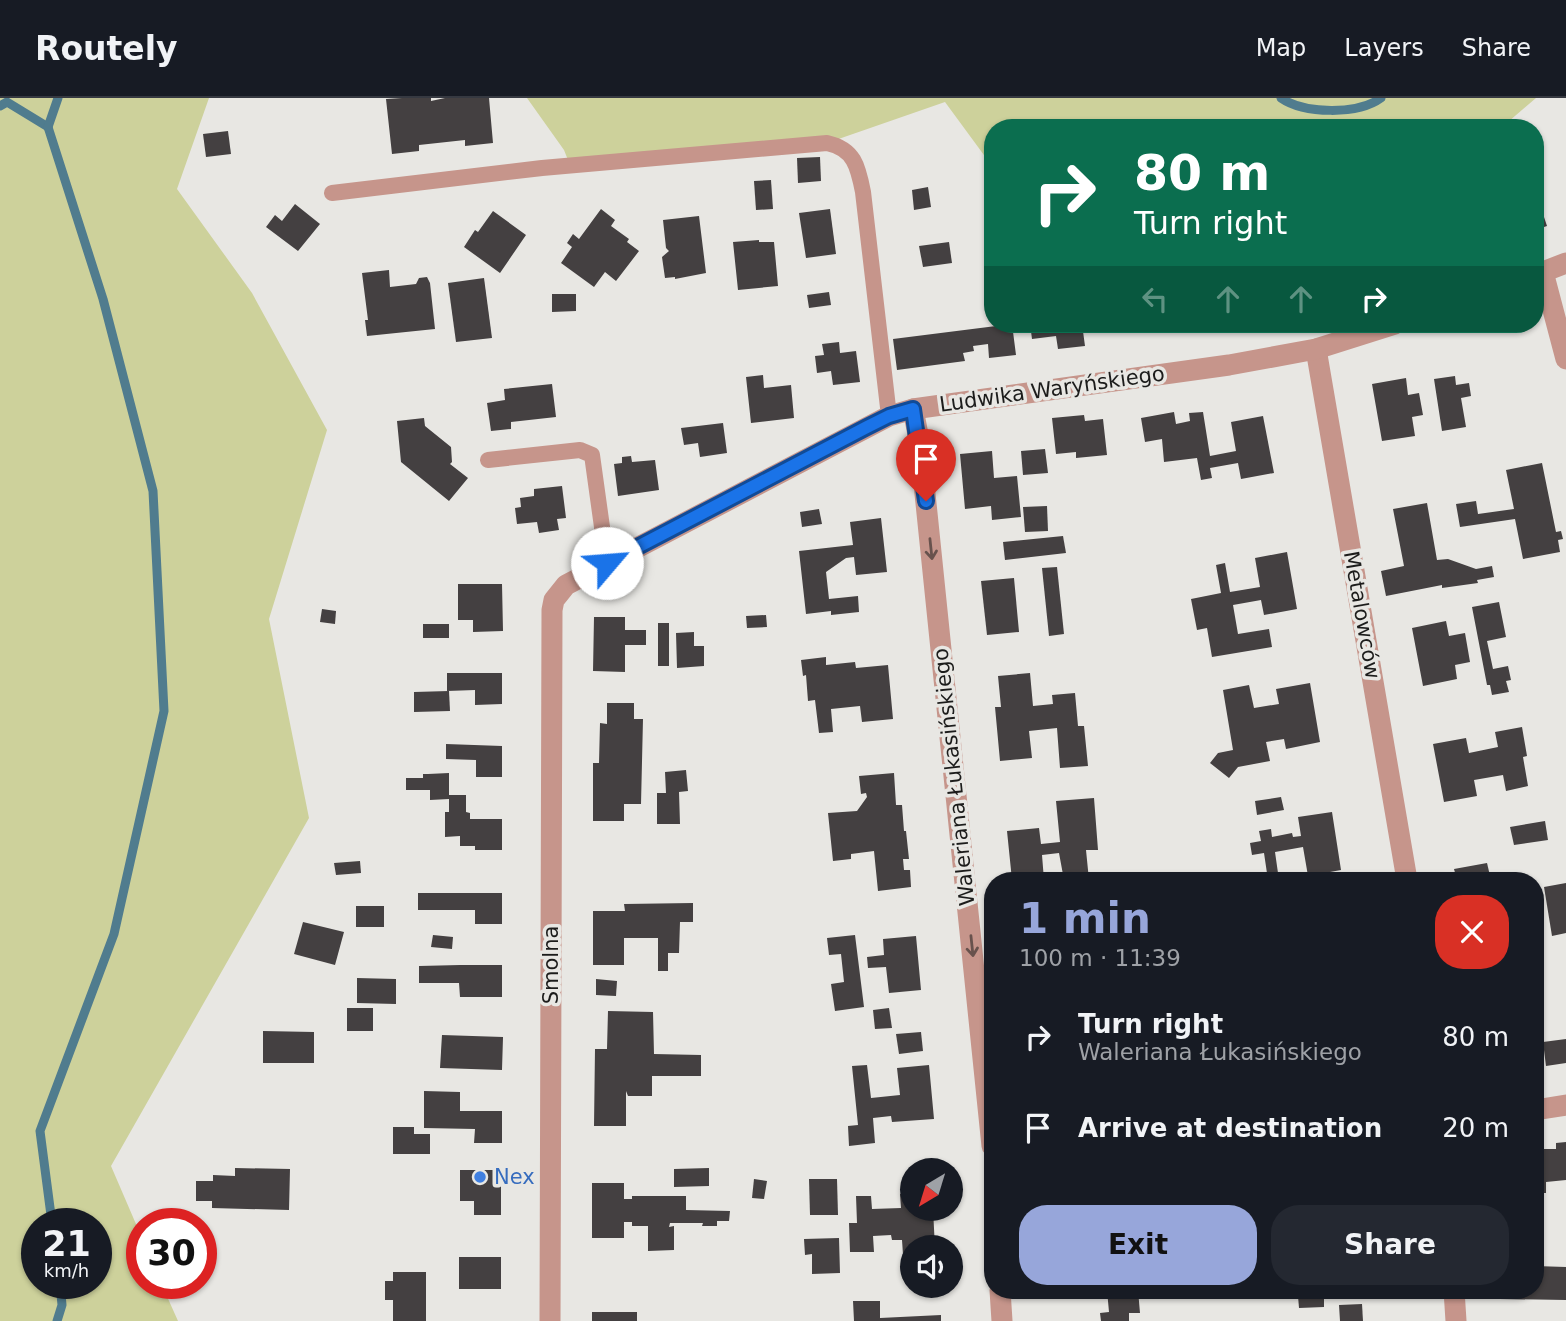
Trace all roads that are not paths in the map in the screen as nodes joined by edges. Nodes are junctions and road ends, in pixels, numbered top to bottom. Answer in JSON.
{"nodes":[{"id":1,"x":332,"y":193,"type":"dead end"},
{"id":2,"x":1566,"y":264,"type":"edge"},
{"id":3,"x":1544,"y":271,"type":"edge"},
{"id":4,"x":1544,"y":289,"type":"edge"},
{"id":5,"x":1367,"y":333,"type":"edge"},
{"id":6,"x":1317,"y":349,"type":"junction"},
{"id":7,"x":1566,"y":359,"type":"edge"},
{"id":8,"x":913,"y":409,"type":"junction"},
{"id":9,"x":889,"y":416,"type":"junction"},
{"id":10,"x":488,"y":460,"type":"dead end"},
{"id":11,"x":607,"y":563,"type":"junction"},
{"id":12,"x":552,"y":610,"type":"joint"},
{"id":13,"x":1406,"y":872,"type":"edge"},
{"id":14,"x":984,"y":1068,"type":"edge"},
{"id":15,"x":1566,"y":1105,"type":"edge"},
{"id":16,"x":1544,"y":1109,"type":"edge"},
{"id":17,"x":1001,"y":1299,"type":"edge"},
{"id":18,"x":1455,"y":1299,"type":"edge"},
{"id":19,"x":550,"y":1321,"type":"edge"},
{"id":20,"x":1002,"y":1321,"type":"edge"},
{"id":21,"x":1456,"y":1321,"type":"edge"}],
"edges":[{"from":1,"to":9,"type":"lane"},
{"from":2,"to":3,"type":"street"},
{"from":4,"to":7,"type":"street"},
{"from":5,"to":6,"type":"street","name":"Ludwika Waryńskiego"},
{"from":6,"to":8,"type":"street","name":"Ludwika Waryńskiego"},
{"from":6,"to":13,"type":"street","name":"Metalowców"},
{"from":8,"to":9,"type":"street","name":"Ludwika Waryńskiego"},
{"from":8,"to":14,"type":"street","name":"Waleriana Łukasińskiego","one_way":true},
{"from":9,"to":11,"type":"street","name":"Ludwika Waryńskiego"},
{"from":10,"to":11,"type":"lane"},
{"from":11,"to":12,"type":"street","name":"Ludwika Waryńskiego"},
{"from":12,"to":19,"type":"street","name":"Smolna"},
{"from":15,"to":16,"type":"street"},
{"from":17,"to":20,"type":"street"},
{"from":18,"to":21,"type":"street"}]}
